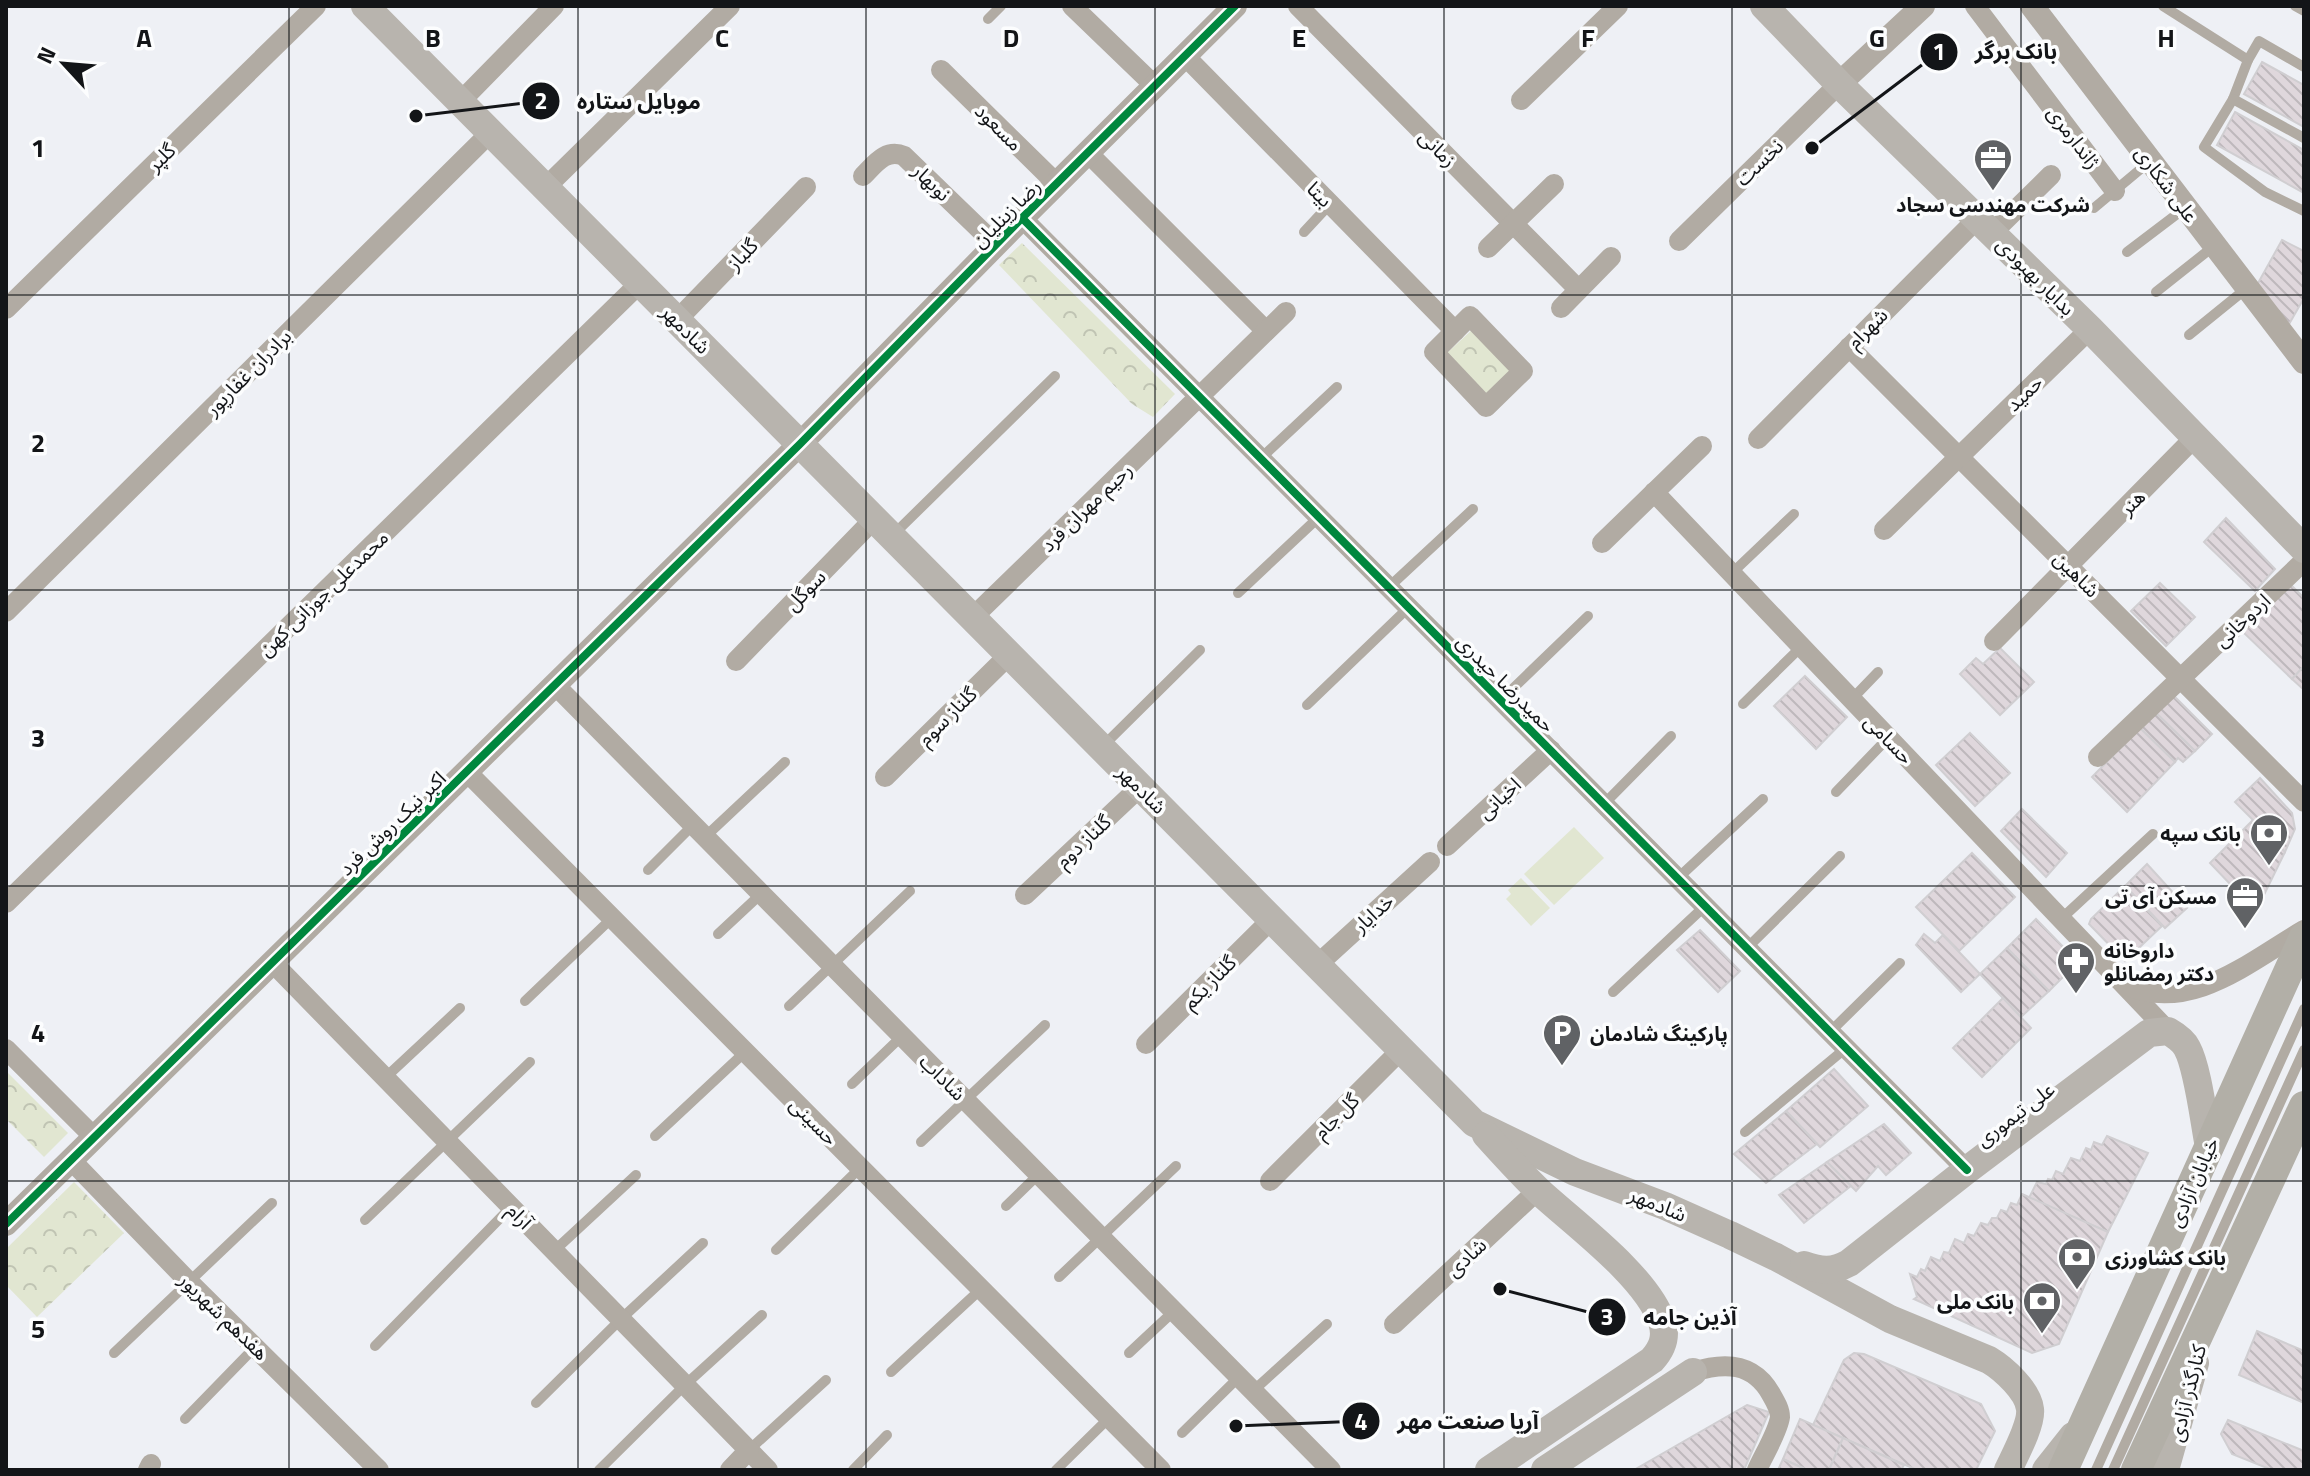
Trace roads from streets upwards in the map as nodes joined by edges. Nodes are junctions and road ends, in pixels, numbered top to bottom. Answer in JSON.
{"nodes":[{"id":1,"x":316,"y":6,"type":"edge"},
{"id":2,"x":365,"y":6,"type":"edge"},
{"id":3,"x":554,"y":6,"type":"edge"},
{"id":4,"x":730,"y":6,"type":"edge"},
{"id":5,"x":1072,"y":6,"type":"edge"},
{"id":6,"x":1235,"y":6,"type":"edge"},
{"id":7,"x":1298,"y":6,"type":"edge"},
{"id":8,"x":1618,"y":6,"type":"edge"},
{"id":9,"x":1764,"y":6,"type":"edge"},
{"id":10,"x":1923,"y":6,"type":"edge"},
{"id":11,"x":1975,"y":6,"type":"edge"},
{"id":12,"x":2032,"y":6,"type":"edge"},
{"id":13,"x":1185,"y":56,"type":"junction"},
{"id":14,"x":941,"y":70,"type":"dead end"},
{"id":15,"x":1839,"y":84,"type":"junction"},
{"id":16,"x":1155,"y":86,"type":"junction"},
{"id":17,"x":1521,"y":100,"type":"dead end"},
{"id":18,"x":460,"y":102,"type":"junction"},
{"id":19,"x":490,"y":133,"type":"junction"},
{"id":20,"x":1088,"y":153,"type":"junction"},
{"id":21,"x":2051,"y":175,"type":"dead end"},
{"id":22,"x":863,"y":176,"type":"dead end"},
{"id":23,"x":1057,"y":184,"type":"junction"},
{"id":24,"x":1554,"y":184,"type":"dead end"},
{"id":25,"x":806,"y":187,"type":"dead end"},
{"id":26,"x":545,"y":188,"type":"junction"},
{"id":27,"x":2115,"y":191,"type":"road end"},
{"id":28,"x":1022,"y":218,"type":"junction"},
{"id":29,"x":1513,"y":223,"type":"junction"},
{"id":30,"x":1985,"y":226,"type":"junction"},
{"id":31,"x":1679,"y":241,"type":"dead end"},
{"id":32,"x":996,"y":245,"type":"junction"},
{"id":33,"x":1488,"y":248,"type":"dead end"},
{"id":34,"x":1611,"y":257,"type":"dead end"},
{"id":35,"x":640,"y":283,"type":"junction"},
{"id":36,"x":1578,"y":289,"type":"junction"},
{"id":37,"x":1561,"y":308,"type":"dead end"},
{"id":38,"x":6,"y":309,"type":"edge"},
{"id":39,"x":1286,"y":312,"type":"dead end"},
{"id":40,"x":677,"y":320,"type":"junction"},
{"id":41,"x":2090,"y":329,"type":"junction"},
{"id":42,"x":1266,"y":331,"type":"junction"},
{"id":43,"x":1455,"y":331,"type":"junction"},
{"id":44,"x":1849,"y":347,"type":"junction"},
{"id":45,"x":2304,"y":362,"type":"edge"},
{"id":46,"x":1199,"y":396,"type":"junction"},
{"id":47,"x":2195,"y":437,"type":"junction"},
{"id":48,"x":1758,"y":439,"type":"dead end"},
{"id":49,"x":800,"y":444,"type":"junction"},
{"id":50,"x":1702,"y":446,"type":"dead end"},
{"id":51,"x":1959,"y":457,"type":"junction"},
{"id":52,"x":1654,"y":492,"type":"junction"},
{"id":53,"x":883,"y":528,"type":"junction"},
{"id":54,"x":1884,"y":530,"type":"dead end"},
{"id":55,"x":1602,"y":543,"type":"dead end"},
{"id":56,"x":2304,"y":549,"type":"edge"},
{"id":57,"x":2304,"y":561,"type":"edge"},
{"id":58,"x":2068,"y":566,"type":"junction"},
{"id":59,"x":6,"y":612,"type":"edge"},
{"id":60,"x":972,"y":618,"type":"junction"},
{"id":61,"x":1994,"y":641,"type":"dead end"},
{"id":62,"x":1009,"y":655,"type":"junction"},
{"id":63,"x":736,"y":661,"type":"dead end"},
{"id":64,"x":2181,"y":678,"type":"junction"},
{"id":65,"x":555,"y":685,"type":"junction"},
{"id":66,"x":1551,"y":750,"type":"junction"},
{"id":67,"x":2098,"y":757,"type":"dead end"},
{"id":68,"x":467,"y":772,"type":"junction"},
{"id":69,"x":885,"y":777,"type":"dead end"},
{"id":70,"x":1140,"y":787,"type":"junction"},
{"id":71,"x":2304,"y":802,"type":"edge"},
{"id":72,"x":1447,"y":846,"type":"dead end"},
{"id":73,"x":1430,"y":862,"type":"dead end"},
{"id":74,"x":1025,"y":895,"type":"dead end"},
{"id":75,"x":6,"y":903,"type":"edge"},
{"id":76,"x":1272,"y":919,"type":"junction"},
{"id":77,"x":2304,"y":930,"type":"edge"},
{"id":78,"x":2304,"y":937,"type":"edge"},
{"id":79,"x":272,"y":962,"type":"junction"},
{"id":80,"x":1317,"y":965,"type":"junction"},
{"id":81,"x":2124,"y":985,"type":"junction"},
{"id":82,"x":2168,"y":1031,"type":"junction"},
{"id":83,"x":1146,"y":1044,"type":"dead end"},
{"id":84,"x":6,"y":1049,"type":"edge"},
{"id":85,"x":1401,"y":1050,"type":"junction"},
{"id":86,"x":2304,"y":1106,"type":"edge"},
{"id":87,"x":1474,"y":1123,"type":"junction"},
{"id":88,"x":94,"y":1137,"type":"junction"},
{"id":89,"x":2209,"y":1147,"type":"junction"},
{"id":90,"x":71,"y":1160,"type":"junction"},
{"id":91,"x":1967,"y":1170,"type":"junction"},
{"id":92,"x":1270,"y":1181,"type":"dead end"},
{"id":93,"x":1538,"y":1190,"type":"junction"},
{"id":94,"x":6,"y":1224,"type":"edge"},
{"id":95,"x":1776,"y":1257,"type":"junction"},
{"id":96,"x":2207,"y":1316,"type":"junction"},
{"id":97,"x":1394,"y":1324,"type":"dead end"},
{"id":98,"x":1693,"y":1372,"type":"joint"},
{"id":99,"x":2083,"y":1423,"type":"junction"},
{"id":100,"x":749,"y":1450,"type":"junction"},
{"id":101,"x":379,"y":1470,"type":"edge"},
{"id":102,"x":730,"y":1470,"type":"edge"},
{"id":103,"x":768,"y":1470,"type":"edge"},
{"id":104,"x":1161,"y":1470,"type":"edge"},
{"id":105,"x":1331,"y":1470,"type":"edge"},
{"id":106,"x":1489,"y":1470,"type":"edge"},
{"id":107,"x":1545,"y":1470,"type":"edge"},
{"id":108,"x":1757,"y":1470,"type":"edge"},
{"id":109,"x":2008,"y":1470,"type":"edge"},
{"id":110,"x":2046,"y":1470,"type":"edge"},
{"id":111,"x":2063,"y":1470,"type":"edge"},
{"id":112,"x":2136,"y":1470,"type":"edge"},
{"id":113,"x":2165,"y":1470,"type":"edge"}],
"edges":[{"from":1,"to":38,"type":"street","name":"گلپر"},
{"from":2,"to":18,"type":"main road","name":"شادمهر"},
{"from":3,"to":18,"type":"street"},
{"from":4,"to":26,"type":"street"},
{"from":5,"to":16,"type":"street"},
{"from":6,"to":13,"type":"street","name":"رضا زینلیان"},
{"from":7,"to":29,"type":"street","name":"زمانی"},
{"from":8,"to":17,"type":"street"},
{"from":9,"to":15,"type":"main road","name":"بدایار بهبودی"},
{"from":10,"to":15,"type":"street"},
{"from":11,"to":27,"type":"street","name":"ژاندارمری"},
{"from":12,"to":45,"type":"street","name":"علی شکاری"},
{"from":13,"to":16,"type":"street","name":"رضا زینلیان"},
{"from":13,"to":43,"type":"street","name":"بیتا"},
{"from":14,"to":23,"type":"street","name":"مسعود"},
{"from":15,"to":30,"type":"main road","name":"بدایار بهبودی"},
{"from":15,"to":31,"type":"street","name":"نخست"},
{"from":16,"to":20,"type":"street","name":"رضا زینلیان"},
{"from":18,"to":19,"type":"main road","name":"شادمهر"},
{"from":19,"to":26,"type":"main road","name":"شادمهر"},
{"from":19,"to":59,"type":"street","name":"برادران غفارپور"},
{"from":20,"to":23,"type":"street","name":"رضا زینلیان"},
{"from":20,"to":42,"type":"street"},
{"from":21,"to":30,"type":"street","name":"شهرام"},
{"from":22,"to":32,"type":"street","name":"نوبهار"},
{"from":23,"to":28,"type":"street","name":"رضا زینلیان"},
{"from":24,"to":29,"type":"street"},
{"from":25,"to":40,"type":"street","name":"گلباز"},
{"from":26,"to":35,"type":"main road","name":"شادمهر"},
{"from":28,"to":32,"type":"street","name":"رضا زینلیان"},
{"from":28,"to":46,"type":"street","name":"حمیدرضا حیدری"},
{"from":29,"to":33,"type":"street"},
{"from":29,"to":36,"type":"street","name":"زمانی"},
{"from":30,"to":41,"type":"main road","name":"بدایار بهبودی"},
{"from":30,"to":44,"type":"street","name":"شهرام"},
{"from":32,"to":49,"type":"street","name":"رضا زینلیان"},
{"from":34,"to":36,"type":"street"},
{"from":35,"to":40,"type":"main road","name":"شادمهر"},
{"from":35,"to":75,"type":"street","name":"محمدعلی جوزانی کهن"},
{"from":36,"to":37,"type":"street"},
{"from":39,"to":42,"type":"street","name":"رحیم مهران فرد"},
{"from":40,"to":49,"type":"main road","name":"شادمهر"},
{"from":41,"to":47,"type":"main road","name":"بدایار بهبودی"},
{"from":41,"to":51,"type":"street","name":"حمید"},
{"from":42,"to":46,"type":"street","name":"رحیم مهران فرد"},
{"from":43,"to":43,"type":"street"},
{"from":44,"to":48,"type":"street","name":"شهرام"},
{"from":44,"to":51,"type":"street","name":"شاهین"},
{"from":46,"to":60,"type":"street","name":"رحیم مهران فرد"},
{"from":46,"to":66,"type":"street","name":"حمیدرضا حیدری"},
{"from":47,"to":56,"type":"main road","name":"بدایار بهبودی"},
{"from":47,"to":58,"type":"street","name":"هنر"},
{"from":49,"to":53,"type":"main road","name":"شادمهر"},
{"from":49,"to":65,"type":"street","name":"اکبر نیک روش فرد"},
{"from":50,"to":52,"type":"street"},
{"from":51,"to":54,"type":"street","name":"حمید"},
{"from":51,"to":58,"type":"street","name":"شاهین"},
{"from":52,"to":55,"type":"street"},
{"from":52,"to":81,"type":"street","name":"حسامی"},
{"from":53,"to":60,"type":"main road","name":"شادمهر"},
{"from":53,"to":63,"type":"street","name":"سوگل"},
{"from":57,"to":64,"type":"street","name":"اردوخانی"},
{"from":58,"to":61,"type":"street","name":"هنر"},
{"from":58,"to":64,"type":"street","name":"شاهین"},
{"from":60,"to":62,"type":"main road","name":"شادمهر"},
{"from":62,"to":69,"type":"street","name":"گلناز سوم"},
{"from":62,"to":70,"type":"main road","name":"شادمهر"},
{"from":64,"to":67,"type":"street","name":"اردوخانی"},
{"from":64,"to":71,"type":"street","name":"شاهین"},
{"from":65,"to":68,"type":"street","name":"اکبر نیک روش فرد"},
{"from":65,"to":105,"type":"street","name":"شاداب"},
{"from":66,"to":72,"type":"street","name":"اخیانی"},
{"from":66,"to":91,"type":"street","name":"حمیدرضا حیدری"},
{"from":68,"to":79,"type":"street","name":"اکبر نیک روش فرد"},
{"from":68,"to":104,"type":"street","name":"حسینی"},
{"from":70,"to":74,"type":"street","name":"گلناز دوم"},
{"from":70,"to":76,"type":"main road","name":"شادمهر"},
{"from":73,"to":80,"type":"street","name":"خدایار"},
{"from":76,"to":80,"type":"main road","name":"شادمهر"},
{"from":76,"to":83,"type":"street","name":"گلناز یکم"},
{"from":77,"to":81,"type":"street"},
{"from":78,"to":89,"type":"main road","name":"خیابان آزادی"},
{"from":79,"to":88,"type":"street","name":"اکبر نیک روش فرد"},
{"from":79,"to":100,"type":"street","name":"آرام"},
{"from":80,"to":85,"type":"main road","name":"شادمهر"},
{"from":81,"to":82,"type":"street","name":"حسامی"},
{"from":82,"to":89,"type":"main road"},
{"from":82,"to":91,"type":"main road","name":"علی تیموری"},
{"from":84,"to":88,"type":"street"},
{"from":85,"to":87,"type":"main road","name":"شادمهر"},
{"from":85,"to":92,"type":"street","name":"گل جام"},
{"from":86,"to":96,"type":"main road"},
{"from":87,"to":93,"type":"main road"},
{"from":87,"to":95,"type":"main road","name":"شادمهر"},
{"from":88,"to":90,"type":"street","name":"اکبر نیک روش فرد"},
{"from":89,"to":99,"type":"main road","name":"خیابان آزادی"},
{"from":90,"to":94,"type":"street","name":"اکبر نیک روش فرد"},
{"from":90,"to":101,"type":"street","name":"هفدهم شهریور"},
{"from":91,"to":95,"type":"main road","name":"علی تیموری"},
{"from":93,"to":97,"type":"street","name":"شادی"},
{"from":93,"to":106,"type":"main road"},
{"from":95,"to":109,"type":"main road","name":"شادمهر"},
{"from":96,"to":112,"type":"main road"},
{"from":96,"to":113,"type":"main road","name":"کنارگذر آزادی"},
{"from":98,"to":107,"type":"main road"},
{"from":98,"to":108,"type":"street"},
{"from":99,"to":110,"type":"main road"},
{"from":99,"to":111,"type":"main road","name":"خیابان آزادی"},
{"from":100,"to":102,"type":"street"},
{"from":100,"to":103,"type":"street","name":"آرام"}]}
